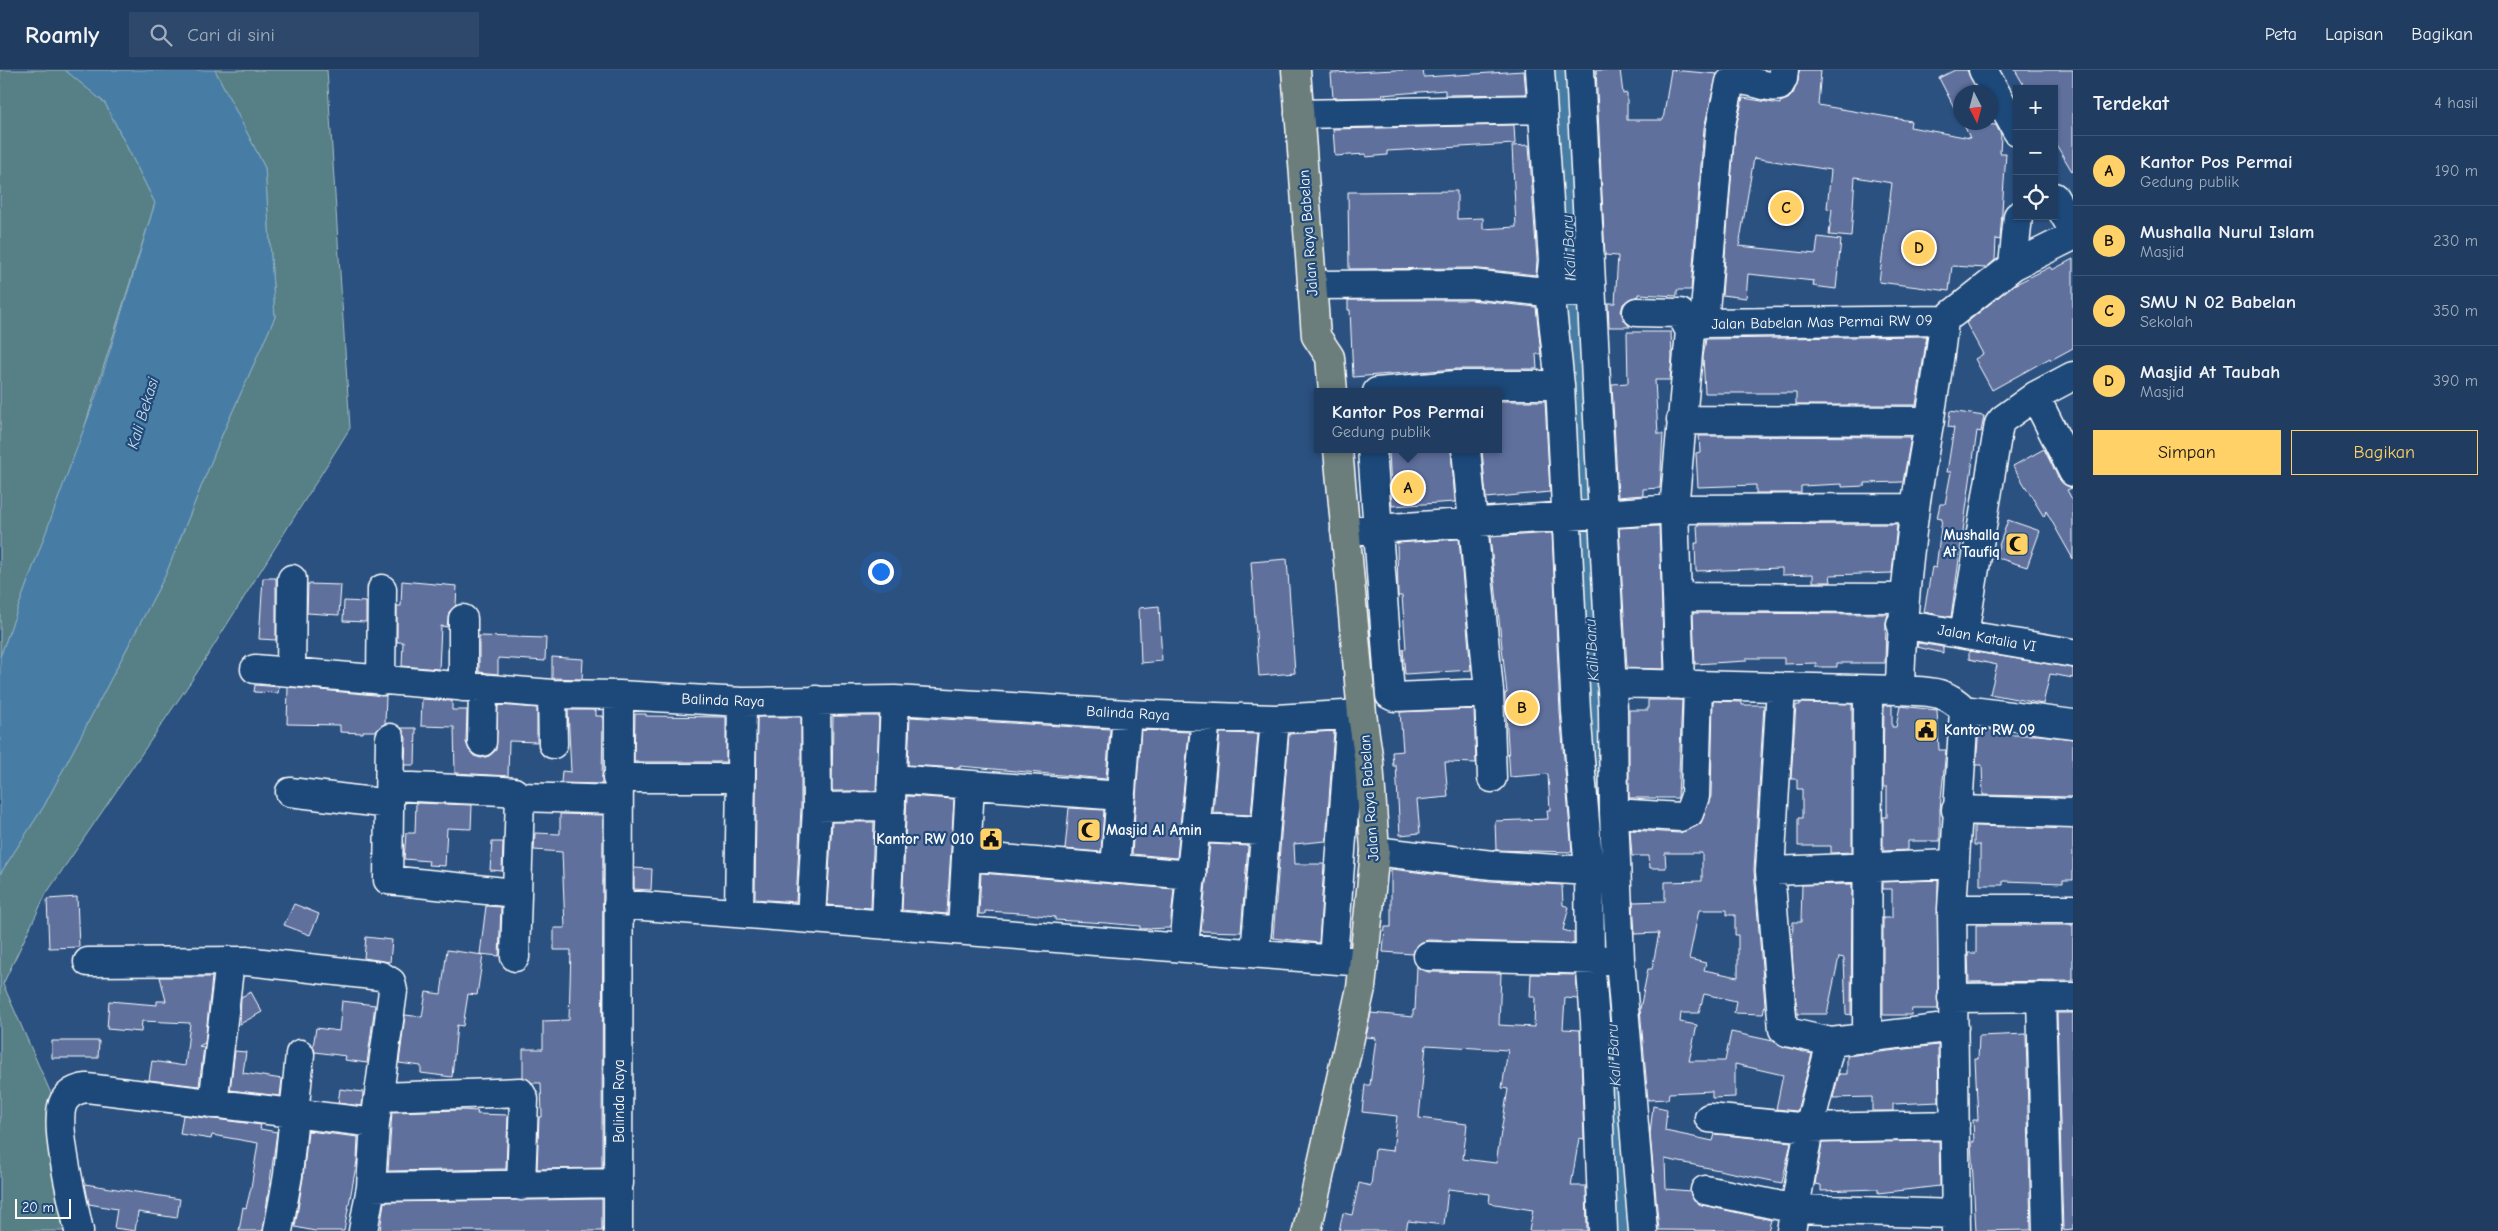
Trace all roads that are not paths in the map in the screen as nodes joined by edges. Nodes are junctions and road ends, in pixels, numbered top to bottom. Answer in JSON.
{"nodes":[{"id":1,"x":1296,"y":70,"type":"edge"},
{"id":2,"x":1540,"y":70,"type":"edge"},
{"id":3,"x":1580,"y":70,"type":"edge"},
{"id":4,"x":1784,"y":70,"type":"edge"},
{"id":5,"x":1983,"y":70,"type":"edge"},
{"id":6,"x":1542,"y":109,"type":"junction"},
{"id":7,"x":1299,"y":114,"type":"junction"},
{"id":8,"x":2016,"y":130,"type":"edge"},
{"id":9,"x":2058,"y":204,"type":"edge"},
{"id":10,"x":2018,"y":220,"type":"edge"},
{"id":11,"x":2073,"y":230,"type":"edge"},
{"id":12,"x":2073,"y":236,"type":"edge"},
{"id":13,"x":2013,"y":266,"type":"junction"},
{"id":14,"x":1312,"y":285,"type":"junction"},
{"id":15,"x":1552,"y":292,"type":"junction"},
{"id":16,"x":1587,"y":292,"type":"junction"},
{"id":17,"x":1637,"y":312,"type":"dead end"},
{"id":18,"x":1952,"y":314,"type":"dead end"},
{"id":19,"x":1697,"y":327,"type":"junction"},
{"id":20,"x":2073,"y":376,"type":"edge"},
{"id":21,"x":1560,"y":385,"type":"junction"},
{"id":22,"x":1333,"y":388,"type":"edge"},
{"id":23,"x":1486,"y":388,"type":"edge"},
{"id":24,"x":2034,"y":396,"type":"junction"},
{"id":25,"x":1681,"y":420,"type":"junction"},
{"id":26,"x":1930,"y":421,"type":"junction"},
{"id":27,"x":1338,"y":453,"type":"edge"},
{"id":28,"x":1372,"y":453,"type":"edge"},
{"id":29,"x":1466,"y":453,"type":"edge"},
{"id":30,"x":2073,"y":472,"type":"edge"},
{"id":31,"x":1915,"y":508,"type":"junction"},
{"id":32,"x":1674,"y":509,"type":"junction"},
{"id":33,"x":1584,"y":514,"type":"junction"},
{"id":34,"x":1474,"y":524,"type":"junction"},
{"id":35,"x":1379,"y":529,"type":"junction"},
{"id":36,"x":1345,"y":531,"type":"junction"},
{"id":37,"x":292,"y":579,"type":"dead end"},
{"id":38,"x":382,"y":589,"type":"dead end"},
{"id":39,"x":1677,"y":597,"type":"junction"},
{"id":40,"x":1903,"y":611,"type":"junction"},
{"id":41,"x":463,"y":619,"type":"dead end"},
{"id":42,"x":1964,"y":634,"type":"junction"},
{"id":43,"x":2073,"y":653,"type":"edge"},
{"id":44,"x":255,"y":669,"type":"dead end"},
{"id":45,"x":291,"y":672,"type":"junction"},
{"id":46,"x":381,"y":680,"type":"junction"},
{"id":47,"x":1689,"y":685,"type":"junction"},
{"id":48,"x":1781,"y":687,"type":"junction"},
{"id":49,"x":473,"y":688,"type":"junction"},
{"id":50,"x":1868,"y":690,"type":"junction"},
{"id":51,"x":1900,"y":690,"type":"junction"},
{"id":52,"x":1488,"y":693,"type":"junction"},
{"id":53,"x":552,"y":694,"type":"junction"},
{"id":54,"x":619,"y":696,"type":"junction"},
{"id":55,"x":816,"y":700,"type":"junction"},
{"id":56,"x":895,"y":700,"type":"junction"},
{"id":57,"x":742,"y":702,"type":"junction"},
{"id":58,"x":1599,"y":705,"type":"junction"},
{"id":59,"x":1964,"y":710,"type":"junction"},
{"id":60,"x":1127,"y":714,"type":"junction"},
{"id":61,"x":1357,"y":715,"type":"junction"},
{"id":62,"x":1206,"y":717,"type":"junction"},
{"id":63,"x":1275,"y":719,"type":"junction"},
{"id":64,"x":2073,"y":724,"type":"edge"},
{"id":65,"x":390,"y":738,"type":"dead end"},
{"id":66,"x":482,"y":742,"type":"dead end"},
{"id":67,"x":553,"y":744,"type":"dead end"},
{"id":68,"x":741,"y":778,"type":"junction"},
{"id":69,"x":1492,"y":778,"type":"dead end"},
{"id":70,"x":892,"y":779,"type":"junction"},
{"id":71,"x":970,"y":785,"type":"junction"},
{"id":72,"x":618,"y":789,"type":"junction"},
{"id":73,"x":290,"y":792,"type":"dead end"},
{"id":74,"x":389,"y":795,"type":"junction"},
{"id":75,"x":1121,"y":796,"type":"junction"},
{"id":76,"x":520,"y":797,"type":"junction"},
{"id":77,"x":891,"y":806,"type":"junction"},
{"id":78,"x":817,"y":807,"type":"junction"},
{"id":79,"x":1956,"y":810,"type":"junction"},
{"id":80,"x":1614,"y":813,"type":"junction"},
{"id":81,"x":2073,"y":813,"type":"edge"},
{"id":82,"x":1196,"y":828,"type":"junction"},
{"id":83,"x":1265,"y":831,"type":"junction"},
{"id":84,"x":1375,"y":851,"type":"junction"},
{"id":85,"x":966,"y":856,"type":"junction"},
{"id":86,"x":1953,"y":864,"type":"junction"},
{"id":87,"x":1866,"y":867,"type":"junction"},
{"id":88,"x":1115,"y":869,"type":"junction"},
{"id":89,"x":1589,"y":871,"type":"junction"},
{"id":90,"x":1770,"y":871,"type":"junction"},
{"id":91,"x":1192,"y":875,"type":"junction"},
{"id":92,"x":516,"y":893,"type":"junction"},
{"id":93,"x":618,"y":904,"type":"junction"},
{"id":94,"x":1952,"y":909,"type":"junction"},
{"id":95,"x":2073,"y":909,"type":"edge"},
{"id":96,"x":739,"y":913,"type":"junction"},
{"id":97,"x":810,"y":919,"type":"junction"},
{"id":98,"x":886,"y":925,"type":"junction"},
{"id":99,"x":962,"y":930,"type":"junction"},
{"id":100,"x":1184,"y":947,"type":"junction"},
{"id":101,"x":1255,"y":953,"type":"junction"},
{"id":102,"x":1428,"y":956,"type":"dead end"},
{"id":103,"x":515,"y":957,"type":"dead end"},
{"id":104,"x":1333,"y":959,"type":"junction"},
{"id":105,"x":1606,"y":960,"type":"junction"},
{"id":106,"x":230,"y":961,"type":"junction"},
{"id":107,"x":88,"y":962,"type":"dead end"},
{"id":108,"x":1364,"y":962,"type":"junction"},
{"id":109,"x":2041,"y":997,"type":"junction"},
{"id":110,"x":2073,"y":997,"type":"edge"},
{"id":111,"x":1952,"y":998,"type":"junction"},
{"id":112,"x":1954,"y":1027,"type":"junction"},
{"id":113,"x":1867,"y":1039,"type":"junction"},
{"id":114,"x":1831,"y":1042,"type":"junction"},
{"id":115,"x":300,"y":1054,"type":"dead end"},
{"id":116,"x":380,"y":1097,"type":"junction"},
{"id":117,"x":1617,"y":1103,"type":"junction"},
{"id":118,"x":213,"y":1104,"type":"junction"},
{"id":119,"x":293,"y":1114,"type":"junction"},
{"id":120,"x":1709,"y":1118,"type":"dead end"},
{"id":121,"x":375,"y":1123,"type":"junction"},
{"id":122,"x":1954,"y":1125,"type":"junction"},
{"id":123,"x":1809,"y":1128,"type":"junction"},
{"id":124,"x":619,"y":1183,"type":"junction"},
{"id":125,"x":520,"y":1186,"type":"junction"},
{"id":126,"x":371,"y":1187,"type":"junction"},
{"id":127,"x":1705,"y":1190,"type":"dead end"},
{"id":128,"x":1794,"y":1220,"type":"edge"},
{"id":129,"x":1956,"y":1222,"type":"edge"},
{"id":130,"x":79,"y":1231,"type":"edge"},
{"id":131,"x":278,"y":1231,"type":"edge"},
{"id":132,"x":363,"y":1231,"type":"edge"},
{"id":133,"x":618,"y":1231,"type":"edge"},
{"id":134,"x":1307,"y":1231,"type":"edge"},
{"id":135,"x":1603,"y":1231,"type":"edge"},
{"id":136,"x":1643,"y":1231,"type":"edge"},
{"id":137,"x":2047,"y":1231,"type":"edge"}],
"edges":[{"from":1,"to":7,"type":"main road","name":"Jalan Raya Babelan"},
{"from":2,"to":6,"type":"street"},
{"from":3,"to":16,"type":"street"},
{"from":4,"to":19,"type":"street"},
{"from":5,"to":8,"type":"street"},
{"from":6,"to":7,"type":"street"},
{"from":6,"to":15,"type":"street"},
{"from":7,"to":14,"type":"main road","name":"Jalan Raya Babelan"},
{"from":9,"to":11,"type":"street"},
{"from":10,"to":13,"type":"street"},
{"from":12,"to":13,"type":"street"},
{"from":13,"to":18,"type":"street"},
{"from":14,"to":15,"type":"street"},
{"from":14,"to":22,"type":"main road","name":"Jalan Raya Babelan"},
{"from":15,"to":16,"type":"street"},
{"from":15,"to":21,"type":"street"},
{"from":16,"to":33,"type":"street"},
{"from":17,"to":19,"type":"street"},
{"from":19,"to":25,"type":"street","name":"Jalan Babelan Mas Permai RW 09"},
{"from":19,"to":26,"type":"street","name":"Jalan Babelan Mas Permai RW 09"},
{"from":20,"to":24,"type":"street"},
{"from":21,"to":23,"type":"street"},
{"from":21,"to":33,"type":"street"},
{"from":24,"to":30,"type":"street"},
{"from":24,"to":42,"type":"street"},
{"from":25,"to":26,"type":"street"},
{"from":25,"to":32,"type":"street","name":"Jalan Babelan Mas Permai RW 09"},
{"from":26,"to":31,"type":"street","name":"Jalan Babelan Mas Permai RW 09"},
{"from":27,"to":36,"type":"main road","name":"Jalan Raya Babelan"},
{"from":28,"to":35,"type":"street"},
{"from":29,"to":34,"type":"street"},
{"from":31,"to":32,"type":"street"},
{"from":31,"to":40,"type":"street","name":"Jalan Babelan Mas Permai RW 09"},
{"from":32,"to":33,"type":"street"},
{"from":32,"to":39,"type":"street","name":"Jalan Babelan Mas Permai RW 09"},
{"from":33,"to":34,"type":"street"},
{"from":33,"to":58,"type":"street"},
{"from":33,"to":58,"type":"street"},
{"from":34,"to":35,"type":"street"},
{"from":34,"to":52,"type":"street"},
{"from":35,"to":36,"type":"street"},
{"from":35,"to":52,"type":"street"},
{"from":36,"to":61,"type":"main road","name":"Jalan Raya Babelan"},
{"from":37,"to":45,"type":"street"},
{"from":38,"to":46,"type":"street"},
{"from":39,"to":40,"type":"street"},
{"from":39,"to":47,"type":"street","name":"Jalan Babelan Mas Permai RW 09"},
{"from":40,"to":42,"type":"street","name":"Jalan Katalia VI"},
{"from":40,"to":51,"type":"street","name":"Jalan Babelan Mas Permai RW 09"},
{"from":41,"to":49,"type":"street"},
{"from":42,"to":43,"type":"street","name":"Jalan Katalia VI"},
{"from":44,"to":45,"type":"street"},
{"from":45,"to":46,"type":"street"},
{"from":46,"to":49,"type":"street"},
{"from":47,"to":48,"type":"street"},
{"from":47,"to":58,"type":"street"},
{"from":47,"to":80,"type":"street","name":"Jalan Babelan Mas Permai RW 09"},
{"from":48,"to":50,"type":"street"},
{"from":48,"to":90,"type":"street"},
{"from":49,"to":53,"type":"street"},
{"from":49,"to":66,"type":"street"},
{"from":50,"to":51,"type":"street"},
{"from":50,"to":87,"type":"street"},
{"from":51,"to":59,"type":"street"},
{"from":52,"to":69,"type":"street"},
{"from":53,"to":54,"type":"street"},
{"from":53,"to":67,"type":"street"},
{"from":54,"to":57,"type":"street","name":"Balinda Raya"},
{"from":54,"to":72,"type":"street","name":"Balinda Raya"},
{"from":55,"to":56,"type":"street","name":"Balinda Raya"},
{"from":55,"to":57,"type":"street","name":"Balinda Raya"},
{"from":55,"to":78,"type":"street"},
{"from":56,"to":60,"type":"street","name":"Balinda Raya"},
{"from":56,"to":70,"type":"street"},
{"from":57,"to":68,"type":"street"},
{"from":58,"to":80,"type":"street"},
{"from":58,"to":89,"type":"street"},
{"from":59,"to":64,"type":"street"},
{"from":59,"to":79,"type":"street"},
{"from":60,"to":62,"type":"street","name":"Balinda Raya"},
{"from":60,"to":75,"type":"street"},
{"from":61,"to":63,"type":"street","name":"Balinda Raya"},
{"from":61,"to":84,"type":"main road","name":"Jalan Raya Babelan"},
{"from":61,"to":104,"type":"street"},
{"from":62,"to":63,"type":"street","name":"Balinda Raya"},
{"from":62,"to":82,"type":"street"},
{"from":63,"to":83,"type":"street"},
{"from":65,"to":74,"type":"street"},
{"from":68,"to":72,"type":"street"},
{"from":68,"to":96,"type":"street"},
{"from":70,"to":71,"type":"street"},
{"from":70,"to":77,"type":"street"},
{"from":71,"to":75,"type":"street"},
{"from":71,"to":85,"type":"street"},
{"from":72,"to":76,"type":"street"},
{"from":72,"to":93,"type":"street","name":"Balinda Raya"},
{"from":73,"to":74,"type":"street"},
{"from":74,"to":76,"type":"street"},
{"from":74,"to":92,"type":"street"},
{"from":75,"to":88,"type":"street"},
{"from":76,"to":92,"type":"street"},
{"from":77,"to":78,"type":"street"},
{"from":77,"to":98,"type":"street"},
{"from":78,"to":97,"type":"street"},
{"from":79,"to":81,"type":"street"},
{"from":79,"to":86,"type":"street"},
{"from":80,"to":105,"type":"street"},
{"from":82,"to":83,"type":"street"},
{"from":82,"to":91,"type":"street"},
{"from":83,"to":101,"type":"street"},
{"from":84,"to":89,"type":"street"},
{"from":84,"to":108,"type":"main road","name":"Jalan Raya Babelan"},
{"from":85,"to":88,"type":"street"},
{"from":85,"to":99,"type":"street"},
{"from":86,"to":87,"type":"street"},
{"from":86,"to":94,"type":"street"},
{"from":87,"to":90,"type":"street"},
{"from":87,"to":113,"type":"street"},
{"from":88,"to":91,"type":"street"},
{"from":89,"to":105,"type":"street"},
{"from":90,"to":114,"type":"street"},
{"from":91,"to":100,"type":"street"},
{"from":92,"to":103,"type":"street"},
{"from":93,"to":96,"type":"street"},
{"from":93,"to":124,"type":"street","name":"Balinda Raya"},
{"from":94,"to":95,"type":"street"},
{"from":94,"to":111,"type":"street"},
{"from":96,"to":97,"type":"street"},
{"from":97,"to":98,"type":"street"},
{"from":98,"to":99,"type":"street"},
{"from":99,"to":100,"type":"street"},
{"from":100,"to":101,"type":"street"},
{"from":101,"to":104,"type":"street"},
{"from":102,"to":105,"type":"street"},
{"from":104,"to":108,"type":"street"},
{"from":105,"to":117,"type":"street"},
{"from":106,"to":107,"type":"street"},
{"from":106,"to":116,"type":"street"},
{"from":106,"to":118,"type":"street"},
{"from":108,"to":134,"type":"main road","name":"Jalan Raya Babelan"},
{"from":109,"to":110,"type":"street"},
{"from":109,"to":111,"type":"street"},
{"from":109,"to":137,"type":"street"},
{"from":111,"to":112,"type":"street"},
{"from":112,"to":113,"type":"street"},
{"from":112,"to":122,"type":"street"},
{"from":113,"to":114,"type":"street"},
{"from":114,"to":123,"type":"street"},
{"from":115,"to":119,"type":"street"},
{"from":116,"to":121,"type":"street"},
{"from":116,"to":125,"type":"street"},
{"from":117,"to":135,"type":"street"},
{"from":117,"to":136,"type":"street"},
{"from":118,"to":119,"type":"street"},
{"from":118,"to":130,"type":"street"},
{"from":119,"to":121,"type":"street"},
{"from":119,"to":131,"type":"street"},
{"from":120,"to":123,"type":"street"},
{"from":121,"to":126,"type":"street"},
{"from":122,"to":123,"type":"street"},
{"from":122,"to":129,"type":"street"},
{"from":123,"to":128,"type":"street"},
{"from":124,"to":125,"type":"street"},
{"from":124,"to":133,"type":"street","name":"Balinda Raya"},
{"from":125,"to":126,"type":"street"},
{"from":126,"to":132,"type":"street"},
{"from":127,"to":128,"type":"street"},
{"from":128,"to":129,"type":"street"}]}
